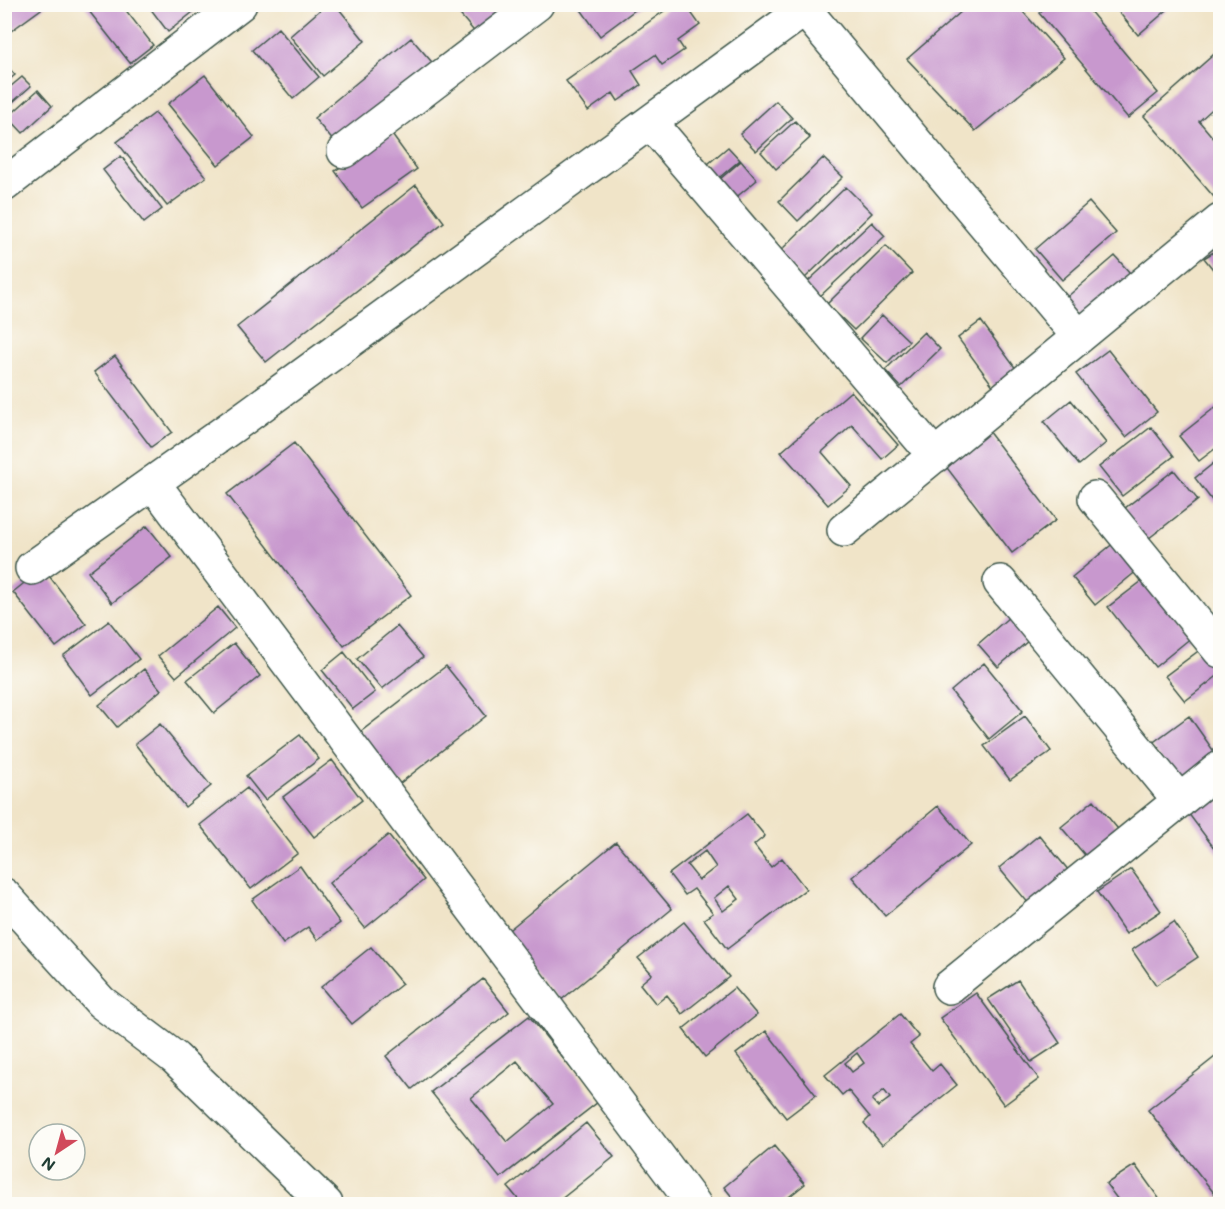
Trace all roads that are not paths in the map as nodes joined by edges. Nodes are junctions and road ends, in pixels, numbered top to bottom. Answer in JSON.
{"nodes":[{"id":1,"x":240,"y":4,"type":"edge"},
{"id":2,"x":537,"y":4,"type":"edge"},
{"id":3,"x":809,"y":7,"type":"edge"},
{"id":4,"x":650,"y":122,"type":"junction"},
{"id":5,"x":344,"y":151,"type":"dead end"},
{"id":6,"x":4,"y":186,"type":"edge"},
{"id":7,"x":1221,"y":221,"type":"edge"},
{"id":8,"x":1079,"y":337,"type":"junction"},
{"id":9,"x":935,"y":456,"type":"junction"},
{"id":10,"x":153,"y":483,"type":"junction"},
{"id":11,"x":1095,"y":498,"type":"dead end"},
{"id":12,"x":844,"y":530,"type":"dead end"},
{"id":13,"x":32,"y":568,"type":"dead end"},
{"id":14,"x":1000,"y":582,"type":"dead end"},
{"id":15,"x":1221,"y":651,"type":"edge"},
{"id":16,"x":1221,"y":768,"type":"edge"},
{"id":17,"x":1180,"y":801,"type":"junction"},
{"id":18,"x":4,"y":895,"type":"edge"},
{"id":19,"x":949,"y":987,"type":"dead end"},
{"id":20,"x":327,"y":1204,"type":"edge"},
{"id":21,"x":694,"y":1204,"type":"edge"}],
"edges":[{"from":1,"to":6,"type":"street"},
{"from":2,"to":5,"type":"street"},
{"from":3,"to":4,"type":"street"},
{"from":3,"to":8,"type":"street"},
{"from":4,"to":9,"type":"street"},
{"from":4,"to":10,"type":"street"},
{"from":7,"to":8,"type":"street"},
{"from":8,"to":9,"type":"street"},
{"from":9,"to":12,"type":"street"},
{"from":10,"to":13,"type":"street"},
{"from":10,"to":21,"type":"street"},
{"from":11,"to":15,"type":"street"},
{"from":14,"to":17,"type":"street"},
{"from":16,"to":17,"type":"street"},
{"from":17,"to":19,"type":"street"},
{"from":18,"to":20,"type":"street"}]}
